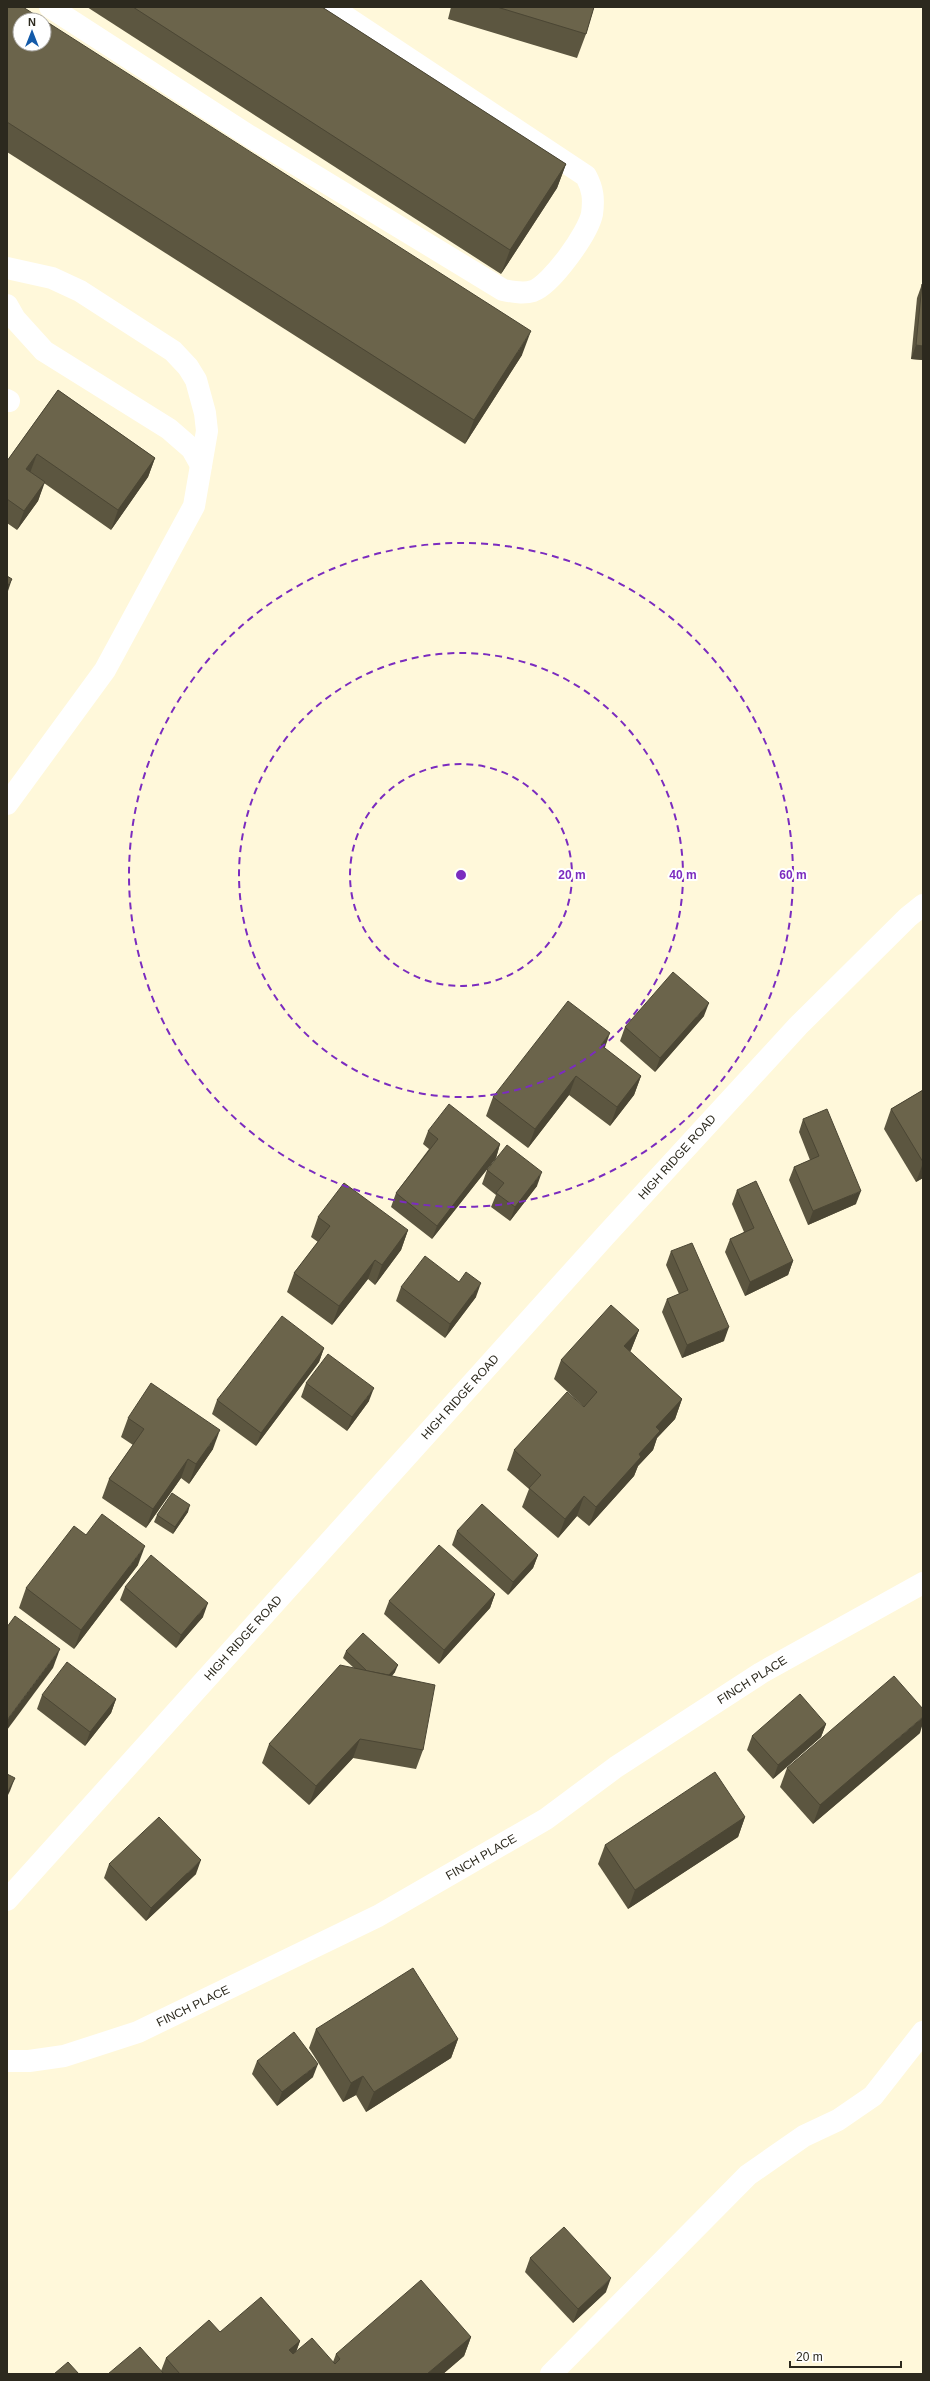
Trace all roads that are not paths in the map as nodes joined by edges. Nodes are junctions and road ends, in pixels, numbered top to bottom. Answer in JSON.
{"nodes":[{"id":1,"x":50,"y":7,"type":"edge"},
{"id":2,"x":331,"y":7,"type":"edge"},
{"id":3,"x":7,"y":268,"type":"edge"},
{"id":4,"x":7,"y":305,"type":"edge"},
{"id":5,"x":200,"y":465,"type":"junction"},
{"id":6,"x":7,"y":804,"type":"edge"},
{"id":7,"x":923,"y":905,"type":"edge"},
{"id":8,"x":923,"y":1583,"type":"edge"},
{"id":9,"x":7,"y":1900,"type":"edge"},
{"id":10,"x":923,"y":2032,"type":"edge"},
{"id":11,"x":7,"y":2061,"type":"edge"},
{"id":12,"x":551,"y":2374,"type":"edge"}],
"edges":[{"from":1,"to":2,"type":"street"},
{"from":3,"to":5,"type":"street"},
{"from":4,"to":5,"type":"street"},
{"from":5,"to":6,"type":"street"},
{"from":7,"to":9,"type":"street","name":"HIGH RIDGE ROAD"},
{"from":8,"to":11,"type":"street","name":"FINCH PLACE"},
{"from":10,"to":12,"type":"street"}]}
